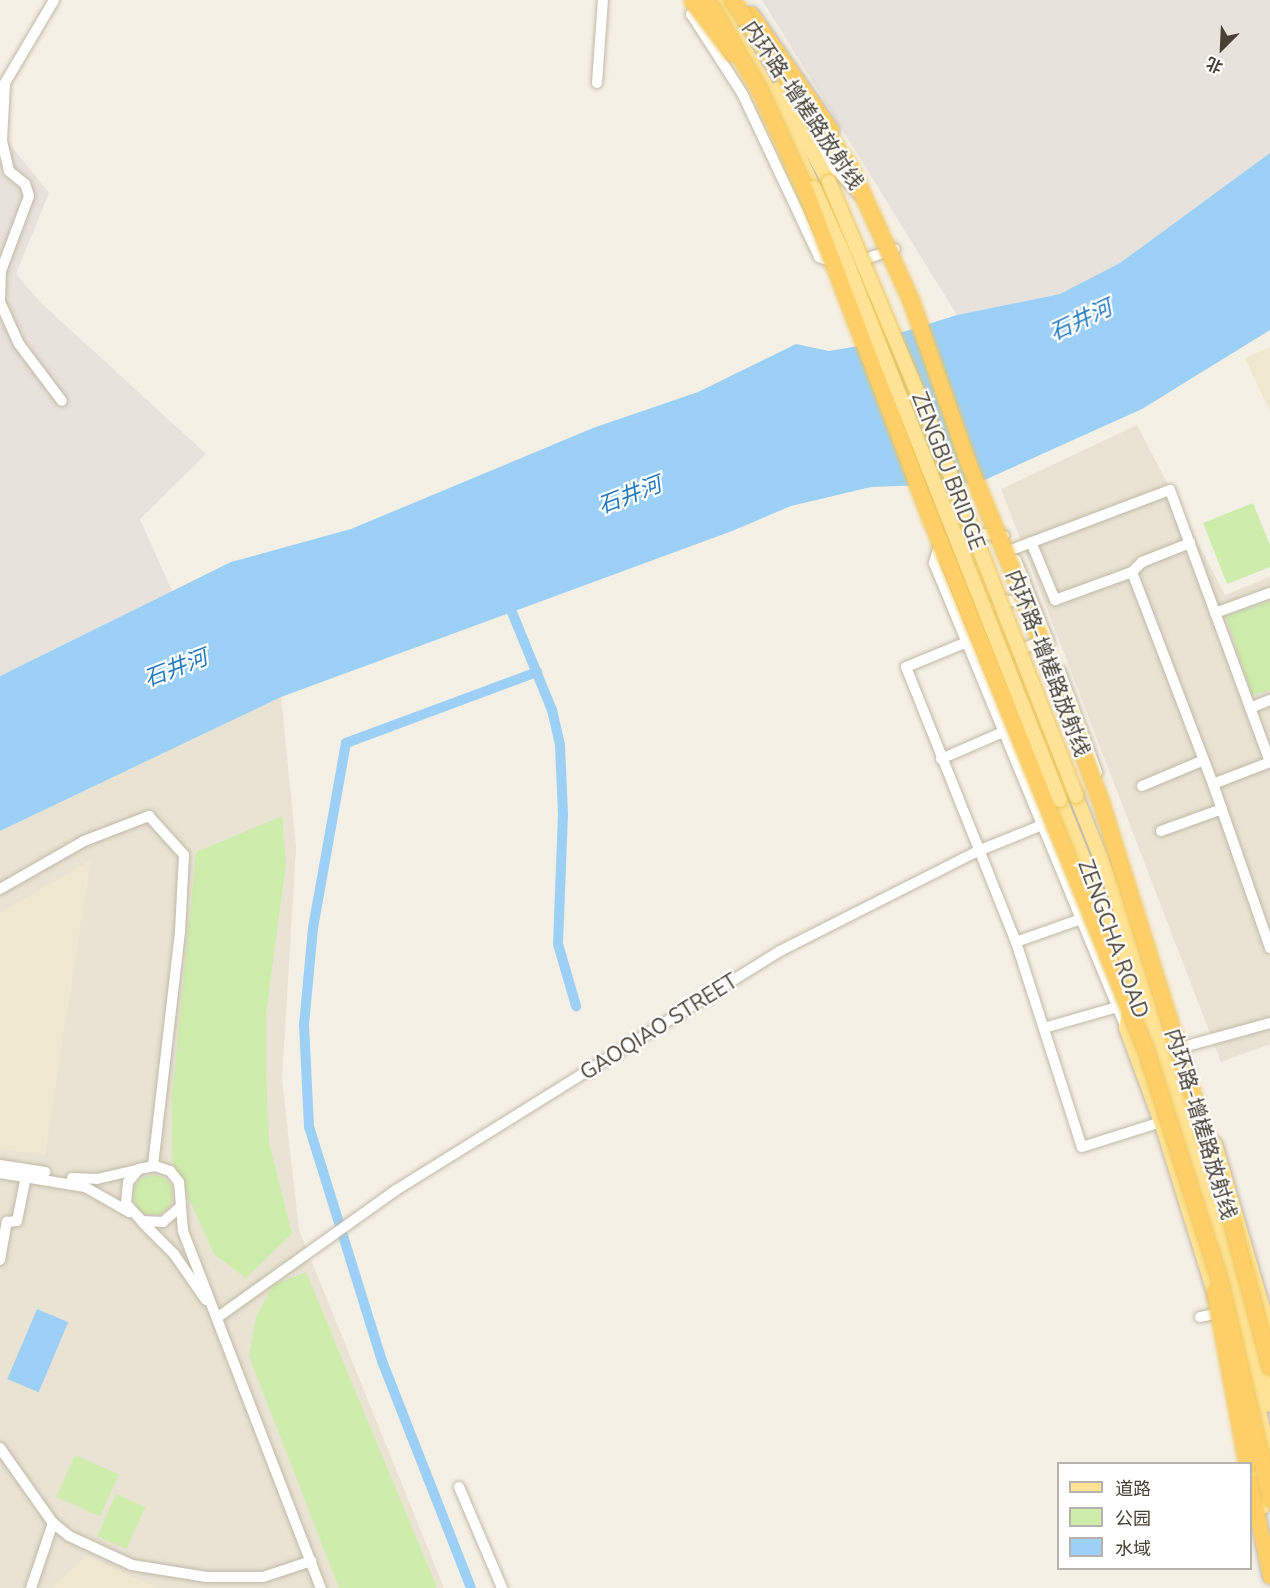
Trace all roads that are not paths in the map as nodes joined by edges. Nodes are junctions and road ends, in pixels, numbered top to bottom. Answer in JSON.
{"nodes":[{"id":1,"x":54,"y":0,"type":"edge"},
{"id":2,"x":603,"y":0,"type":"edge"},
{"id":3,"x":723,"y":0,"type":"edge"},
{"id":4,"x":733,"y":0,"type":"edge"},
{"id":5,"x":741,"y":0,"type":"edge"},
{"id":6,"x":703,"y":1,"type":"edge"},
{"id":7,"x":597,"y":83,"type":"dead end"},
{"id":8,"x":814,"y":148,"type":"junction"},
{"id":9,"x":850,"y":167,"type":"junction"},
{"id":10,"x":829,"y":182,"type":"junction"},
{"id":11,"x":0,"y":300,"type":"edge"},
{"id":12,"x":62,"y":401,"type":"dead end"},
{"id":13,"x":1031,"y":542,"type":"junction"},
{"id":14,"x":1190,"y":543,"type":"junction"},
{"id":15,"x":1011,"y":550,"type":"junction"},
{"id":16,"x":1132,"y":572,"type":"junction"},
{"id":17,"x":1270,"y":593,"type":"edge"},
{"id":18,"x":1036,"y":607,"type":"junction"},
{"id":19,"x":1215,"y":613,"type":"junction"},
{"id":20,"x":1048,"y":638,"type":"junction"},
{"id":21,"x":966,"y":642,"type":"junction"},
{"id":22,"x":977,"y":667,"type":"junction"},
{"id":23,"x":1270,"y":700,"type":"edge"},
{"id":24,"x":1250,"y":708,"type":"junction"},
{"id":25,"x":1003,"y":732,"type":"junction"},
{"id":26,"x":941,"y":759,"type":"junction"},
{"id":27,"x":1204,"y":760,"type":"junction"},
{"id":28,"x":1270,"y":762,"type":"edge"},
{"id":29,"x":1213,"y":784,"type":"junction"},
{"id":30,"x":1142,"y":786,"type":"dead end"},
{"id":31,"x":1076,"y":795,"type":"joint"},
{"id":32,"x":1060,"y":800,"type":"joint"},
{"id":33,"x":1222,"y":809,"type":"junction"},
{"id":34,"x":1042,"y":825,"type":"junction"},
{"id":35,"x":1161,"y":831,"type":"dead end"},
{"id":36,"x":978,"y":851,"type":"junction"},
{"id":37,"x":1105,"y":869,"type":"junction"},
{"id":38,"x":0,"y":889,"type":"edge"},
{"id":39,"x":1140,"y":904,"type":"junction"},
{"id":40,"x":1081,"y":919,"type":"junction"},
{"id":41,"x":1016,"y":942,"type":"junction"},
{"id":42,"x":1270,"y":948,"type":"edge"},
{"id":43,"x":1127,"y":1000,"type":"junction"},
{"id":44,"x":1270,"y":1023,"type":"edge"},
{"id":45,"x":1044,"y":1028,"type":"junction"},
{"id":46,"x":1184,"y":1046,"type":"junction"},
{"id":47,"x":1167,"y":1051,"type":"junction"},
{"id":48,"x":1145,"y":1079,"type":"junction"},
{"id":49,"x":1170,"y":1096,"type":"junction"},
{"id":50,"x":1189,"y":1118,"type":"junction"},
{"id":51,"x":1161,"y":1122,"type":"junction"},
{"id":52,"x":1215,"y":1144,"type":"junction"},
{"id":53,"x":0,"y":1165,"type":"edge"},
{"id":54,"x":153,"y":1166,"type":"junction"},
{"id":55,"x":140,"y":1169,"type":"junction"},
{"id":56,"x":0,"y":1173,"type":"edge"},
{"id":57,"x":26,"y":1176,"type":"junction"},
{"id":58,"x":179,"y":1208,"type":"junction"},
{"id":59,"x":136,"y":1218,"type":"junction"},
{"id":60,"x":1240,"y":1222,"type":"junction"},
{"id":61,"x":1210,"y":1245,"type":"junction"},
{"id":62,"x":1231,"y":1251,"type":"junction"},
{"id":63,"x":0,"y":1260,"type":"edge"},
{"id":64,"x":1235,"y":1309,"type":"junction"},
{"id":65,"x":1221,"y":1313,"type":"junction"},
{"id":66,"x":218,"y":1317,"type":"junction"},
{"id":67,"x":1200,"y":1317,"type":"dead end"},
{"id":68,"x":1270,"y":1332,"type":"edge"},
{"id":69,"x":1270,"y":1367,"type":"edge"},
{"id":70,"x":1270,"y":1406,"type":"edge"},
{"id":71,"x":0,"y":1448,"type":"edge"},
{"id":72,"x":1270,"y":1460,"type":"edge"},
{"id":73,"x":1247,"y":1462,"type":"edge"},
{"id":74,"x":1252,"y":1486,"type":"edge"},
{"id":75,"x":459,"y":1487,"type":"dead end"},
{"id":76,"x":1270,"y":1498,"type":"edge"},
{"id":77,"x":53,"y":1523,"type":"junction"},
{"id":78,"x":1270,"y":1543,"type":"edge"},
{"id":79,"x":311,"y":1561,"type":"junction"},
{"id":80,"x":1270,"y":1576,"type":"edge"},
{"id":81,"x":31,"y":1588,"type":"edge"},
{"id":82,"x":321,"y":1588,"type":"edge"},
{"id":83,"x":502,"y":1588,"type":"edge"}],
"edges":[{"from":1,"to":11,"type":"street"},
{"from":2,"to":7,"type":"street"},
{"from":3,"to":10,"type":"main road"},
{"from":4,"to":8,"type":"main road"},
{"from":4,"to":9,"type":"highway","name":"内环路-增槎路放射线","bridge":true},
{"from":5,"to":9,"type":"highway","bridge":true},
{"from":6,"to":8,"type":"street"},
{"from":6,"to":32,"type":"main road","name":"ZENGBU BRIDGE","bridge":true},
{"from":6,"to":61,"type":"highway","name":"内环路-增槎路放射线","bridge":true},
{"from":8,"to":10,"type":"main road"},
{"from":9,"to":69,"type":"highway","name":"内环路-增槎路放射线","bridge":true},
{"from":10,"to":31,"type":"main road","name":"ZENGBU BRIDGE","bridge":true},
{"from":11,"to":12,"type":"street"},
{"from":13,"to":14,"type":"street"},
{"from":13,"to":15,"type":"street"},
{"from":13,"to":16,"type":"street"},
{"from":14,"to":16,"type":"street"},
{"from":14,"to":19,"type":"street"},
{"from":15,"to":18,"type":"street"},
{"from":15,"to":21,"type":"street"},
{"from":16,"to":27,"type":"street"},
{"from":17,"to":19,"type":"street"},
{"from":18,"to":20,"type":"street"},
{"from":18,"to":21,"type":"street"},
{"from":19,"to":24,"type":"street"},
{"from":20,"to":22,"type":"street"},
{"from":20,"to":39,"type":"street"},
{"from":21,"to":22,"type":"street"},
{"from":21,"to":26,"type":"street"},
{"from":22,"to":25,"type":"street"},
{"from":23,"to":24,"type":"street"},
{"from":24,"to":28,"type":"street"},
{"from":25,"to":26,"type":"street"},
{"from":25,"to":34,"type":"street"},
{"from":26,"to":36,"type":"street"},
{"from":27,"to":29,"type":"street"},
{"from":27,"to":30,"type":"street"},
{"from":28,"to":29,"type":"street"},
{"from":29,"to":33,"type":"street"},
{"from":31,"to":37,"type":"main road","name":"ZENGCHA ROAD"},
{"from":32,"to":43,"type":"main road","name":"ZENGCHA ROAD"},
{"from":33,"to":35,"type":"street"},
{"from":33,"to":42,"type":"street"},
{"from":34,"to":36,"type":"street","name":"GAOQIAO STREET"},
{"from":34,"to":40,"type":"street"},
{"from":36,"to":41,"type":"street"},
{"from":36,"to":66,"type":"street","name":"GAOQIAO STREET"},
{"from":37,"to":39,"type":"main road"},
{"from":37,"to":47,"type":"main road","name":"ZENGCHA ROAD"},
{"from":38,"to":54,"type":"street"},
{"from":39,"to":46,"type":"main road"},
{"from":40,"to":41,"type":"street"},
{"from":40,"to":43,"type":"street"},
{"from":41,"to":45,"type":"street"},
{"from":43,"to":45,"type":"street"},
{"from":43,"to":48,"type":"main road"},
{"from":43,"to":49,"type":"main road","name":"ZENGCHA ROAD"},
{"from":44,"to":46,"type":"street"},
{"from":45,"to":51,"type":"street"},
{"from":46,"to":47,"type":"street"},
{"from":46,"to":52,"type":"main road"},
{"from":47,"to":50,"type":"main road","name":"ZENGCHA ROAD"},
{"from":48,"to":49,"type":"main road"},
{"from":48,"to":51,"type":"main road"},
{"from":49,"to":64,"type":"main road","name":"ZENGCHA ROAD"},
{"from":50,"to":52,"type":"main road"},
{"from":50,"to":62,"type":"main road","name":"ZENGCHA ROAD"},
{"from":51,"to":65,"type":"main road"},
{"from":52,"to":60,"type":"main road"},
{"from":53,"to":55,"type":"street"},
{"from":54,"to":55,"type":"street"},
{"from":54,"to":58,"type":"street"},
{"from":55,"to":59,"type":"street"},
{"from":56,"to":57,"type":"street"},
{"from":57,"to":59,"type":"street"},
{"from":57,"to":63,"type":"street"},
{"from":58,"to":59,"type":"street"},
{"from":58,"to":66,"type":"street"},
{"from":59,"to":66,"type":"street"},
{"from":60,"to":62,"type":"main road"},
{"from":60,"to":68,"type":"main road"},
{"from":61,"to":73,"type":"highway","bridge":true},
{"from":61,"to":76,"type":"highway","bridge":true},
{"from":62,"to":70,"type":"main road","name":"ZENGCHA ROAD"},
{"from":64,"to":65,"type":"street"},
{"from":64,"to":72,"type":"main road","name":"ZENGCHA ROAD"},
{"from":65,"to":67,"type":"street"},
{"from":65,"to":78,"type":"main road"},
{"from":66,"to":79,"type":"street"},
{"from":71,"to":77,"type":"street"},
{"from":74,"to":80,"type":"highway"},
{"from":75,"to":83,"type":"street"},
{"from":77,"to":79,"type":"street"},
{"from":77,"to":81,"type":"street"},
{"from":79,"to":82,"type":"street"}]}
